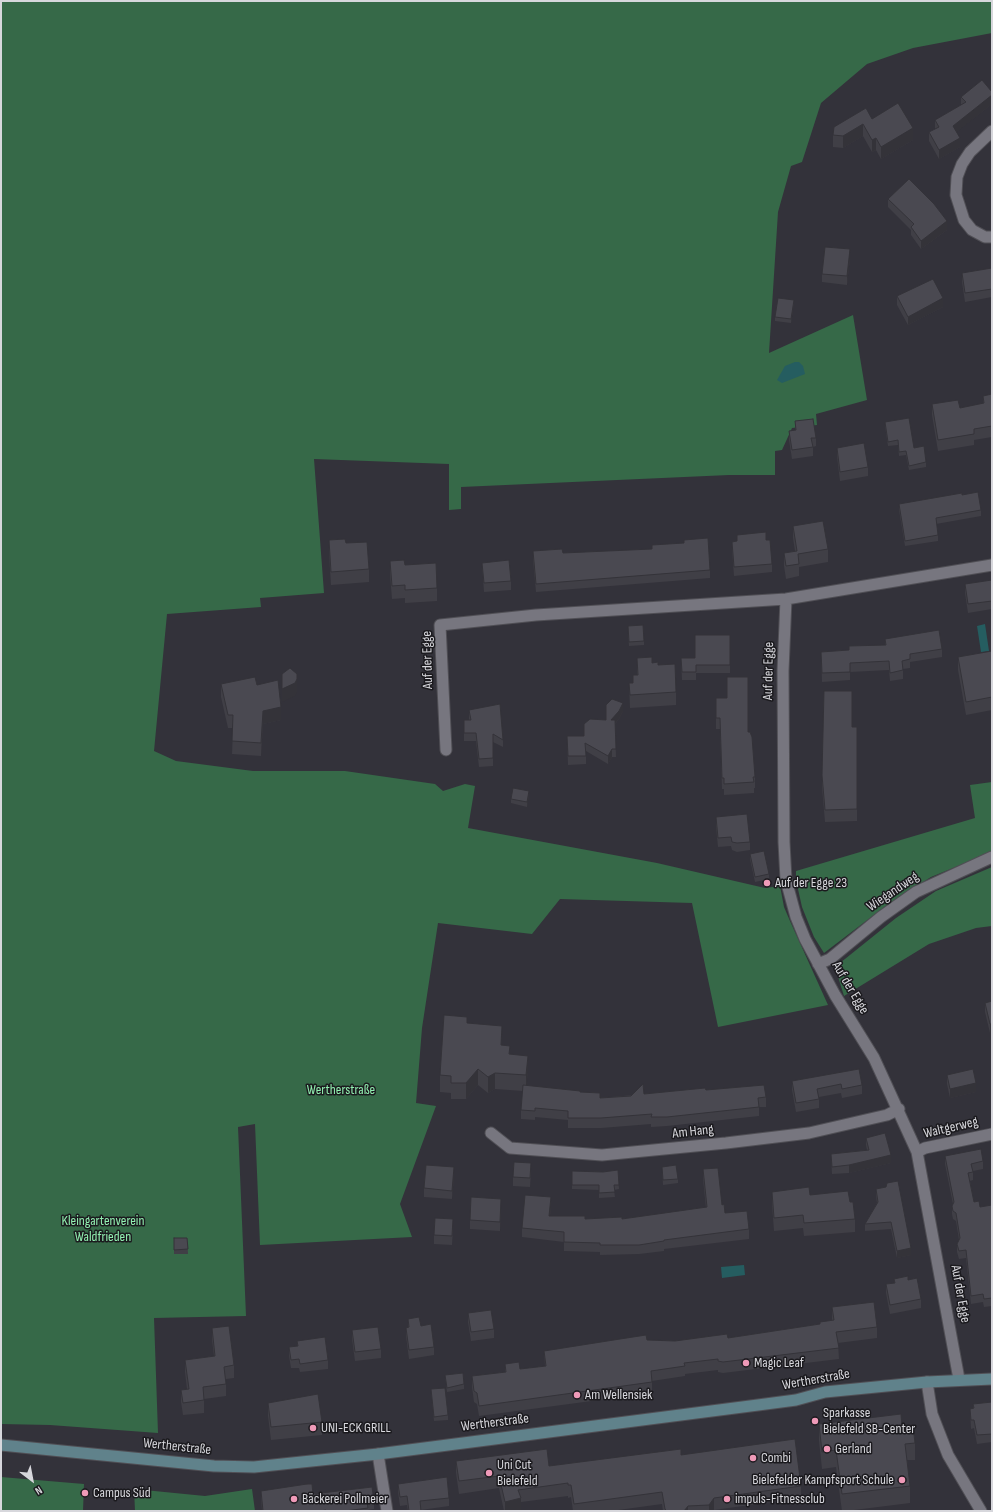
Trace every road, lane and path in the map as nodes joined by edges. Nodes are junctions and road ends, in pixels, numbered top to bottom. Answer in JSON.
{"nodes":[{"id":1,"x":992,"y":131,"type":"edge"},
{"id":2,"x":992,"y":237,"type":"edge"},
{"id":3,"x":992,"y":565,"type":"edge"},
{"id":4,"x":786,"y":600,"type":"junction"},
{"id":5,"x":446,"y":750,"type":"dead end"},
{"id":6,"x":992,"y":857,"type":"edge"},
{"id":7,"x":818,"y":964,"type":"junction"},
{"id":8,"x":899,"y":1110,"type":"junction"},
{"id":9,"x":490,"y":1133,"type":"dead end"},
{"id":10,"x":992,"y":1134,"type":"edge"},
{"id":11,"x":917,"y":1152,"type":"junction"},
{"id":12,"x":992,"y":1379,"type":"edge"},
{"id":13,"x":959,"y":1380,"type":"junction"},
{"id":14,"x":927,"y":1382,"type":"junction"},
{"id":15,"x":1,"y":1445,"type":"edge"},
{"id":16,"x":378,"y":1454,"type":"junction"},
{"id":17,"x":387,"y":1511,"type":"edge"},
{"id":18,"x":981,"y":1511,"type":"edge"}],
"edges":[{"from":1,"to":2,"type":"street"},
{"from":3,"to":4,"type":"street","name":"Auf der Egge"},
{"from":4,"to":5,"type":"street","name":"Auf der Egge"},
{"from":4,"to":7,"type":"street","name":"Auf der Egge"},
{"from":6,"to":7,"type":"street","name":"Wiegandweg"},
{"from":7,"to":8,"type":"street","name":"Auf der Egge"},
{"from":8,"to":9,"type":"street","name":"Am Hang"},
{"from":8,"to":11,"type":"street","name":"Auf der Egge"},
{"from":10,"to":11,"type":"street","name":"Waltgerweg"},
{"from":11,"to":13,"type":"street","name":"Auf der Egge"},
{"from":12,"to":13,"type":"main road","name":"Wertherstraße"},
{"from":13,"to":14,"type":"main road","name":"Wertherstraße"},
{"from":14,"to":16,"type":"main road","name":"Wertherstraße"},
{"from":14,"to":18,"type":"street"},
{"from":15,"to":16,"type":"main road","name":"Wertherstraße"},
{"from":16,"to":17,"type":"street"}]}
